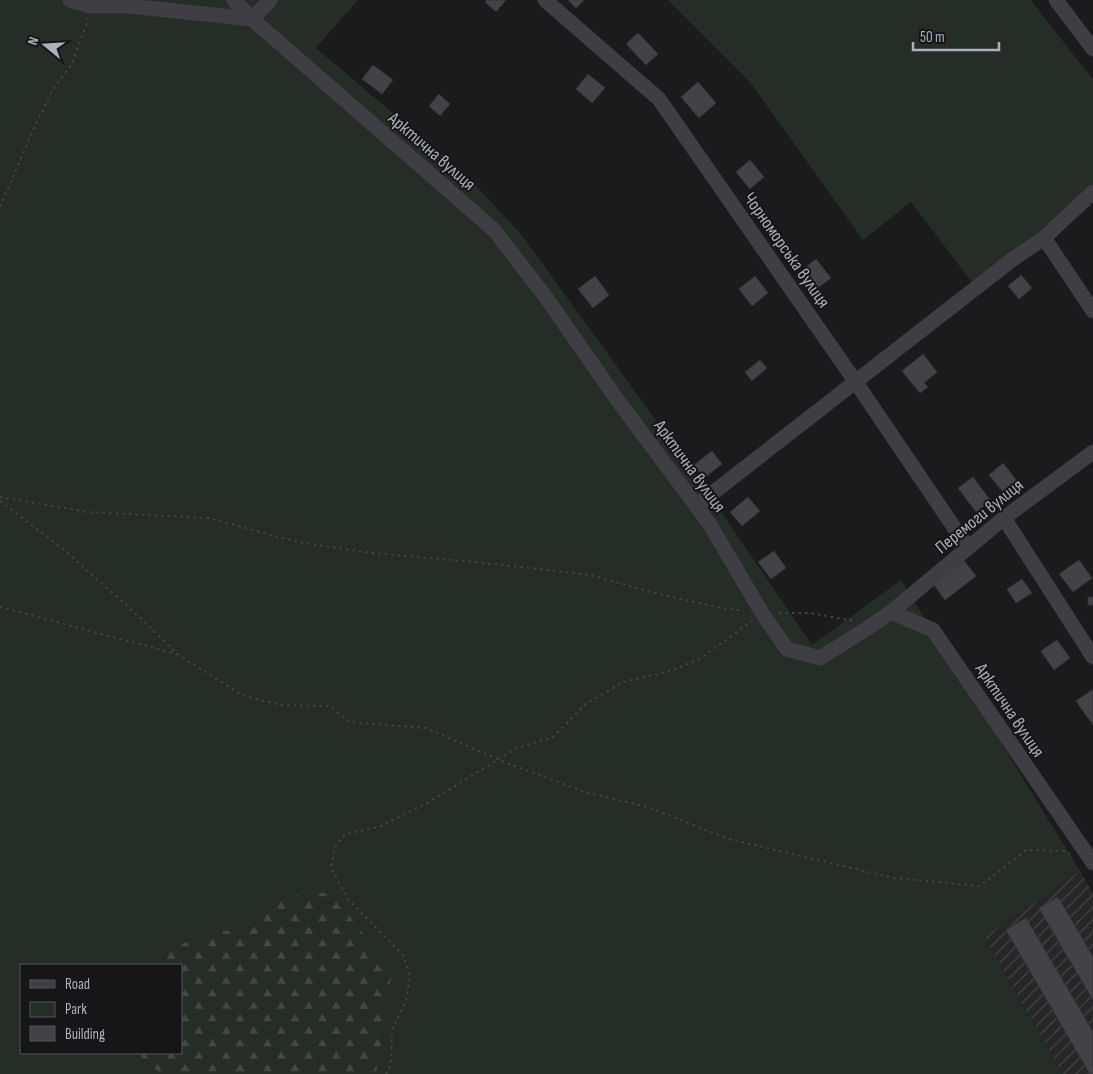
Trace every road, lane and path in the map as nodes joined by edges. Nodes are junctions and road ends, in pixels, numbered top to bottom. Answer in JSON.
{"nodes":[{"id":1,"x":70,"y":0,"type":"edge"},
{"id":2,"x":234,"y":0,"type":"edge"},
{"id":3,"x":270,"y":0,"type":"edge"},
{"id":4,"x":545,"y":0,"type":"edge"},
{"id":5,"x":1056,"y":0,"type":"edge"},
{"id":6,"x":99,"y":4,"type":"edge"},
{"id":7,"x":252,"y":19,"type":"junction"},
{"id":8,"x":1093,"y":49,"type":"edge"},
{"id":9,"x":1093,"y":192,"type":"edge"},
{"id":10,"x":0,"y":208,"type":"edge"},
{"id":11,"x":1044,"y":238,"type":"junction"},
{"id":12,"x":1093,"y":311,"type":"edge"},
{"id":13,"x":855,"y":381,"type":"junction"},
{"id":14,"x":1093,"y":452,"type":"edge"},
{"id":15,"x":0,"y":497,"type":"edge"},
{"id":16,"x":0,"y":501,"type":"edge"},
{"id":17,"x":696,"y":506,"type":"junction"},
{"id":18,"x":1004,"y":518,"type":"junction"},
{"id":19,"x":968,"y":548,"type":"junction"},
{"id":20,"x":0,"y":607,"type":"edge"},
{"id":21,"x":891,"y":612,"type":"junction"},
{"id":22,"x":762,"y":613,"type":"junction"},
{"id":23,"x":874,"y":624,"type":"junction"},
{"id":24,"x":177,"y":654,"type":"junction"},
{"id":25,"x":1093,"y":657,"type":"edge"},
{"id":26,"x":499,"y":759,"type":"junction"},
{"id":27,"x":1071,"y":854,"type":"dead end"},
{"id":28,"x":1093,"y":863,"type":"edge"},
{"id":29,"x":386,"y":1074,"type":"edge"}],
"edges":[{"from":1,"to":6,"type":"lane"},
{"from":2,"to":7,"type":"lane","name":"Арктична вулиця"},
{"from":3,"to":7,"type":"lane"},
{"from":4,"to":13,"type":"lane","name":"Чорноморська вулиця"},
{"from":5,"to":8,"type":"lane"},
{"from":6,"to":7,"type":"lane"},
{"from":6,"to":10,"type":"path"},
{"from":7,"to":17,"type":"lane","name":"Арктична вулиця"},
{"from":9,"to":11,"type":"lane"},
{"from":11,"to":12,"type":"lane"},
{"from":11,"to":13,"type":"lane"},
{"from":13,"to":17,"type":"lane"},
{"from":13,"to":19,"type":"lane","name":"Чорноморська вулиця"},
{"from":14,"to":18,"type":"lane","name":"Перемоги вулиця"},
{"from":15,"to":22,"type":"path"},
{"from":16,"to":24,"type":"path"},
{"from":17,"to":22,"type":"lane","name":"Арктична вулиця"},
{"from":18,"to":19,"type":"lane","name":"Перемоги вулиця"},
{"from":18,"to":25,"type":"lane"},
{"from":19,"to":21,"type":"lane","name":"Перемоги вулиця"},
{"from":20,"to":24,"type":"path"},
{"from":21,"to":23,"type":"lane","name":"Арктична вулиця"},
{"from":21,"to":28,"type":"lane","name":"Арктична вулиця"},
{"from":22,"to":23,"type":"path"},
{"from":22,"to":23,"type":"lane","name":"Арктична вулиця"},
{"from":22,"to":26,"type":"path"},
{"from":24,"to":26,"type":"path"},
{"from":26,"to":27,"type":"path"},
{"from":26,"to":29,"type":"path"}]}
